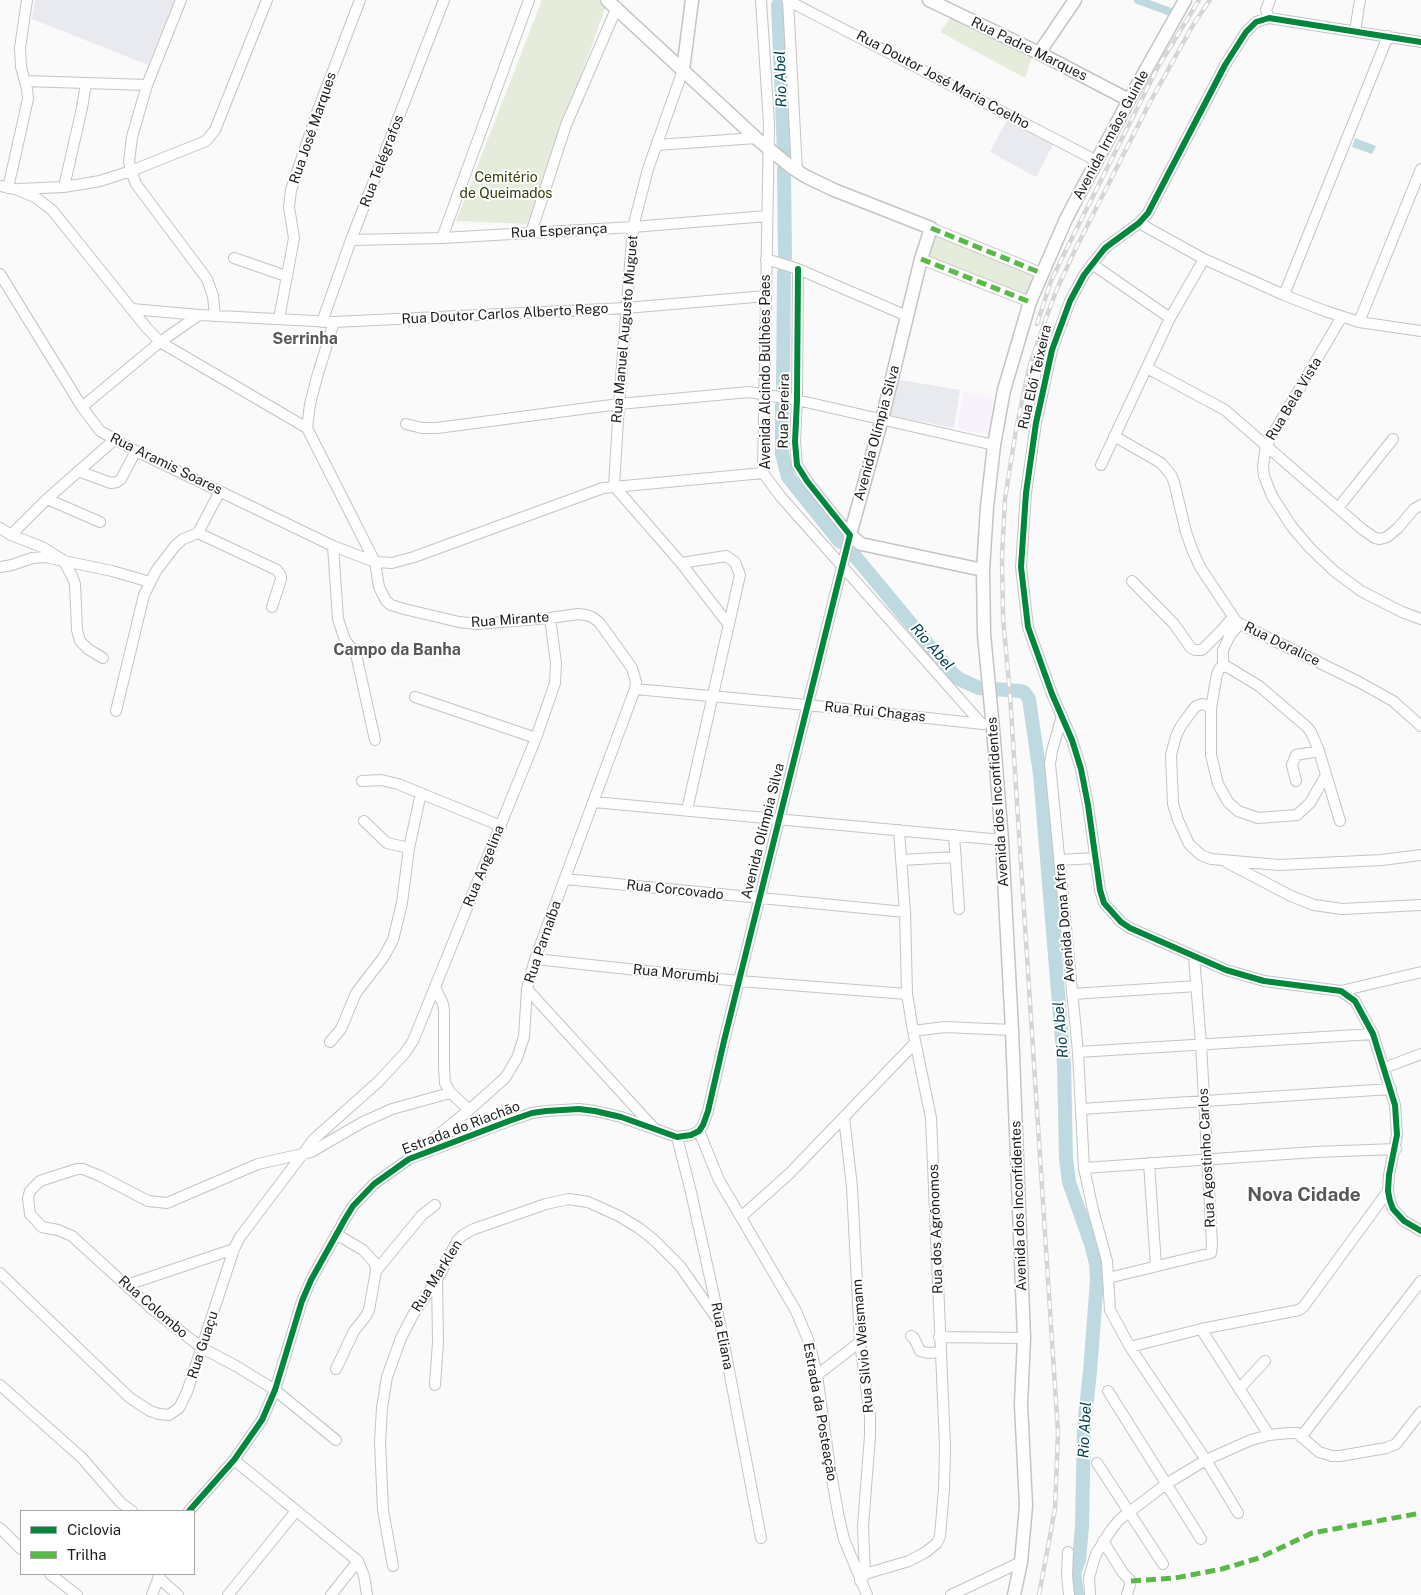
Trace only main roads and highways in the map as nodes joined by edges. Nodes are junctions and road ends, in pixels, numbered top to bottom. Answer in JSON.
{"nodes":[{"id":1,"x":692,"y":0,"type":"edge"},
{"id":2,"x":929,"y":0,"type":"edge"},
{"id":3,"x":1075,"y":0,"type":"edge"},
{"id":4,"x":1185,"y":0,"type":"edge"},
{"id":5,"x":612,"y":4,"type":"edge"},
{"id":6,"x":1039,"y":53,"type":"junction"},
{"id":7,"x":683,"y":70,"type":"junction"},
{"id":8,"x":1129,"y":100,"type":"junction"},
{"id":9,"x":1041,"y":273,"type":"joint"},
{"id":10,"x":849,"y":538,"type":"joint"},
{"id":11,"x":983,"y":570,"type":"junction"},
{"id":12,"x":1014,"y":1595,"type":"edge"}],
"edges":[{"from":1,"to":7,"type":"main road","name":"Rua Manuel Augusto Muguet"},
{"from":2,"to":6,"type":"main road","name":"Rua Padre Marques"},
{"from":3,"to":6,"type":"main road"},
{"from":4,"to":8,"type":"main road","name":"Avenida Irmãos Guinle"},
{"from":5,"to":7,"type":"main road"},
{"from":6,"to":8,"type":"main road","name":"Rua Padre Marques"},
{"from":7,"to":10,"type":"main road","name":"Avenida Olímpia Silva"},
{"from":8,"to":9,"type":"main road","name":"Avenida Irmãos Guinle"},
{"from":9,"to":11,"type":"main road","name":"Avenida dos Inconfidentes"},
{"from":10,"to":11,"type":"main road","name":"Rua Pereira"},
{"from":11,"to":12,"type":"main road","name":"Avenida dos Inconfidentes"}]}
